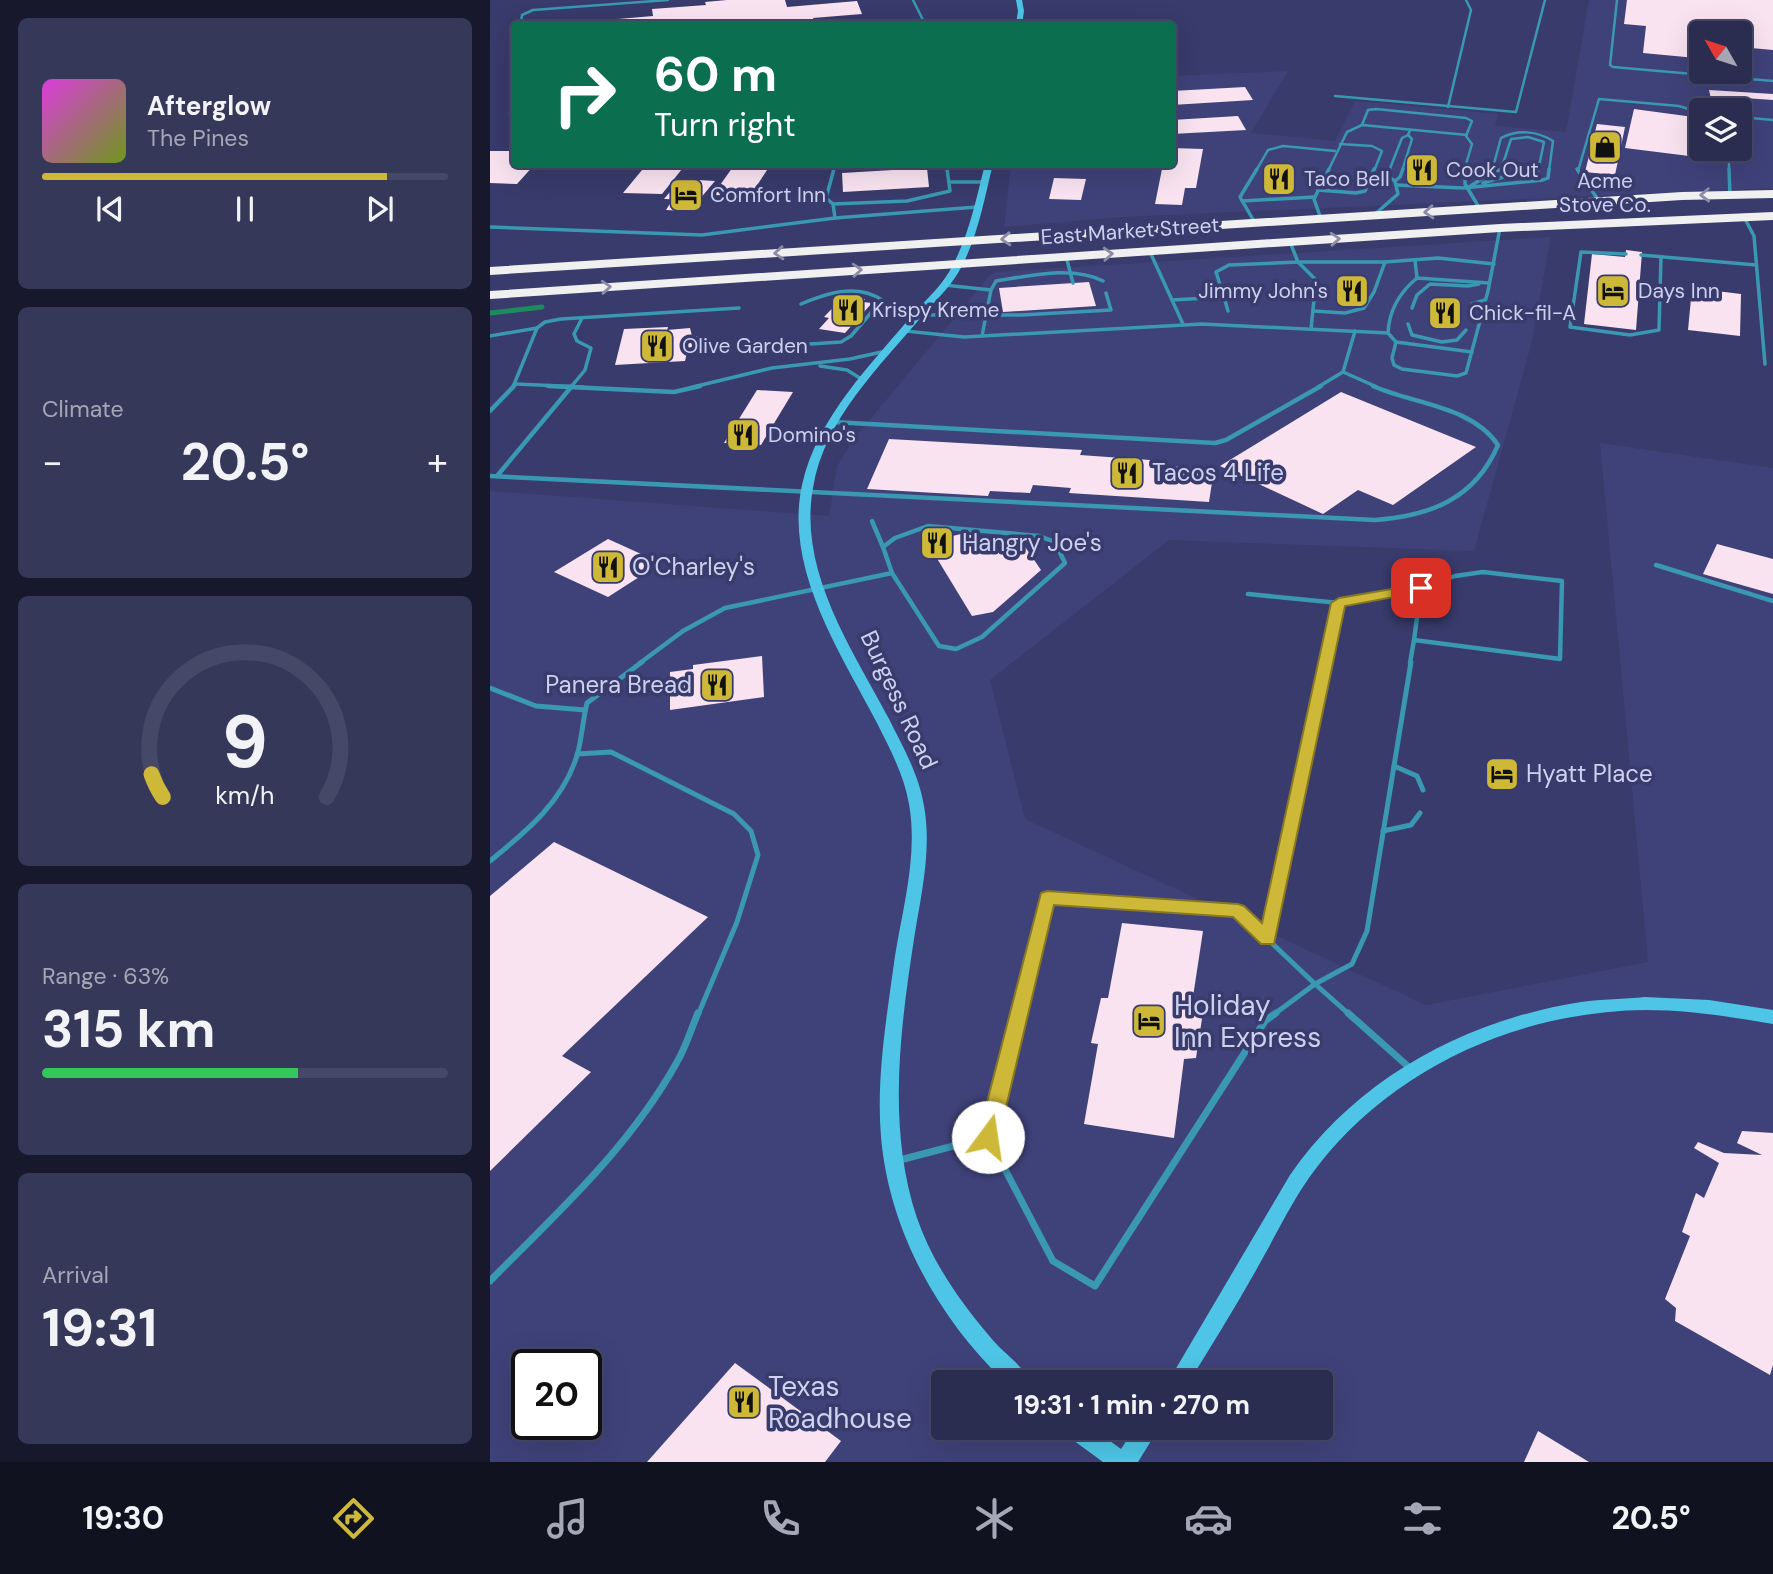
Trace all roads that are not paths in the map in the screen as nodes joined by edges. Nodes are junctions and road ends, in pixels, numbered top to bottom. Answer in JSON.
{"nodes":[{"id":1,"x":668,"y":0,"type":"edge"},
{"id":2,"x":913,"y":0,"type":"edge"},
{"id":3,"x":1019,"y":0,"type":"edge"},
{"id":4,"x":1466,"y":0,"type":"edge"},
{"id":5,"x":1545,"y":0,"type":"edge"},
{"id":6,"x":1618,"y":0,"type":"edge"},
{"id":7,"x":521,"y":21,"type":"edge"},
{"id":8,"x":924,"y":21,"type":"edge"},
{"id":9,"x":1019,"y":21,"type":"edge"},
{"id":10,"x":1773,"y":81,"type":"edge"},
{"id":11,"x":1335,"y":96,"type":"dead end"},
{"id":12,"x":1448,"y":107,"type":"junction"},
{"id":13,"x":1689,"y":109,"type":"edge"},
{"id":14,"x":1752,"y":118,"type":"edge"},
{"id":15,"x":1773,"y":120,"type":"edge"},
{"id":16,"x":1362,"y":125,"type":"junction"},
{"id":17,"x":1410,"y":130,"type":"junction"},
{"id":18,"x":1408,"y":135,"type":"junction"},
{"id":19,"x":1467,"y":135,"type":"junction"},
{"id":20,"x":1340,"y":144,"type":"junction"},
{"id":21,"x":1335,"y":151,"type":"junction"},
{"id":22,"x":1729,"y":161,"type":"edge"},
{"id":23,"x":834,"y":168,"type":"edge"},
{"id":24,"x":947,"y":168,"type":"edge"},
{"id":25,"x":988,"y":168,"type":"edge"},
{"id":26,"x":1491,"y":173,"type":"junction"},
{"id":27,"x":949,"y":182,"type":"junction"},
{"id":28,"x":984,"y":182,"type":"junction"},
{"id":29,"x":1395,"y":183,"type":"junction"},
{"id":30,"x":1477,"y":186,"type":"junction"},
{"id":31,"x":1469,"y":187,"type":"junction"},
{"id":32,"x":1463,"y":188,"type":"junction"},
{"id":33,"x":1318,"y":190,"type":"junction"},
{"id":34,"x":1730,"y":194,"type":"junction"},
{"id":35,"x":1773,"y":194,"type":"edge"},
{"id":36,"x":1315,"y":197,"type":"junction"},
{"id":37,"x":914,"y":199,"type":"junction"},
{"id":38,"x":873,"y":201,"type":"junction"},
{"id":39,"x":1242,"y":201,"type":"junction"},
{"id":40,"x":1599,"y":201,"type":"junction"},
{"id":41,"x":832,"y":204,"type":"junction"},
{"id":42,"x":977,"y":207,"type":"junction"},
{"id":43,"x":1480,"y":209,"type":"junction"},
{"id":44,"x":915,"y":211,"type":"junction"},
{"id":45,"x":876,"y":215,"type":"junction"},
{"id":46,"x":1374,"y":215,"type":"junction"},
{"id":47,"x":1773,"y":216,"type":"edge"},
{"id":48,"x":1744,"y":217,"type":"junction"},
{"id":49,"x":835,"y":218,"type":"junction"},
{"id":50,"x":1321,"y":219,"type":"junction"},
{"id":51,"x":1255,"y":223,"type":"junction"},
{"id":52,"x":490,"y":227,"type":"edge"},
{"id":53,"x":1500,"y":228,"type":"junction"},
{"id":54,"x":1385,"y":236,"type":"junction"},
{"id":55,"x":965,"y":241,"type":"junction"},
{"id":56,"x":1290,"y":242,"type":"junction"},
{"id":57,"x":1150,"y":251,"type":"junction"},
{"id":58,"x":1626,"y":254,"type":"dead end"},
{"id":59,"x":1641,"y":255,"type":"dead end"},
{"id":60,"x":1066,"y":257,"type":"junction"},
{"id":61,"x":1661,"y":257,"type":"junction"},
{"id":62,"x":1027,"y":259,"type":"junction"},
{"id":63,"x":1415,"y":260,"type":"junction"},
{"id":64,"x":1298,"y":262,"type":"junction"},
{"id":65,"x":1385,"y":262,"type":"junction"},
{"id":66,"x":958,"y":263,"type":"junction"},
{"id":67,"x":1494,"y":264,"type":"junction"},
{"id":68,"x":1756,"y":265,"type":"junction"},
{"id":69,"x":490,"y":271,"type":"edge"},
{"id":70,"x":1070,"y":274,"type":"junction"},
{"id":71,"x":1044,"y":276,"type":"junction"},
{"id":72,"x":1028,"y":277,"type":"junction"},
{"id":73,"x":1015,"y":278,"type":"junction"},
{"id":74,"x":1417,"y":278,"type":"junction"},
{"id":75,"x":1103,"y":281,"type":"dead end"},
{"id":76,"x":1073,"y":283,"type":"dead end"},
{"id":77,"x":1482,"y":283,"type":"junction"},
{"id":78,"x":1489,"y":283,"type":"junction"},
{"id":79,"x":944,"y":285,"type":"junction"},
{"id":80,"x":1046,"y":285,"type":"dead end"},
{"id":81,"x":1017,"y":286,"type":"dead end"},
{"id":82,"x":991,"y":290,"type":"junction"},
{"id":83,"x":1106,"y":293,"type":"dead end"},
{"id":84,"x":490,"y":296,"type":"edge"},
{"id":85,"x":1224,"y":297,"type":"junction"},
{"id":86,"x":1172,"y":300,"type":"junction"},
{"id":87,"x":1485,"y":300,"type":"junction"},
{"id":88,"x":801,"y":304,"type":"dead end"},
{"id":89,"x":739,"y":308,"type":"dead end"},
{"id":90,"x":1412,"y":308,"type":"dead end"},
{"id":91,"x":1471,"y":309,"type":"dead end"},
{"id":92,"x":1228,"y":311,"type":"dead end"},
{"id":93,"x":1313,"y":311,"type":"junction"},
{"id":94,"x":1069,"y":313,"type":"junction"},
{"id":95,"x":919,"y":315,"type":"junction"},
{"id":96,"x":986,"y":316,"type":"junction"},
{"id":97,"x":582,"y":318,"type":"junction"},
{"id":98,"x":1184,"y":324,"type":"junction"},
{"id":99,"x":1408,"y":324,"type":"dead end"},
{"id":100,"x":537,"y":328,"type":"junction"},
{"id":101,"x":1311,"y":329,"type":"junction"},
{"id":102,"x":1073,"y":330,"type":"junction"},
{"id":103,"x":1466,"y":330,"type":"dead end"},
{"id":104,"x":905,"y":331,"type":"junction"},
{"id":105,"x":1355,"y":331,"type":"junction"},
{"id":106,"x":1388,"y":333,"type":"junction"},
{"id":107,"x":490,"y":336,"type":"edge"},
{"id":108,"x":982,"y":336,"type":"junction"},
{"id":109,"x":1396,"y":342,"type":"junction"},
{"id":110,"x":779,"y":346,"type":"dead end"},
{"id":111,"x":1763,"y":348,"type":"junction"},
{"id":112,"x":1773,"y":349,"type":"edge"},
{"id":113,"x":890,"y":350,"type":"junction"},
{"id":114,"x":1472,"y":352,"type":"junction"},
{"id":115,"x":1765,"y":364,"type":"dead end"},
{"id":116,"x":810,"y":365,"type":"junction"},
{"id":117,"x":1343,"y":372,"type":"junction"},
{"id":118,"x":864,"y":382,"type":"junction"},
{"id":119,"x":516,"y":384,"type":"junction"},
{"id":120,"x":571,"y":387,"type":"junction"},
{"id":121,"x":490,"y":411,"type":"edge"},
{"id":122,"x":833,"y":422,"type":"junction"},
{"id":123,"x":490,"y":476,"type":"edge"},
{"id":124,"x":497,"y":476,"type":"junction"},
{"id":125,"x":806,"y":492,"type":"junction"},
{"id":126,"x":872,"y":520,"type":"dead end"},
{"id":127,"x":883,"y":547,"type":"junction"},
{"id":128,"x":1656,"y":565,"type":"dead end"},
{"id":129,"x":892,"y":573,"type":"junction"},
{"id":130,"x":817,"y":588,"type":"junction"},
{"id":131,"x":1421,"y":588,"type":"junction"},
{"id":132,"x":1248,"y":594,"type":"dead end"},
{"id":133,"x":1773,"y":601,"type":"edge"},
{"id":134,"x":1339,"y":603,"type":"junction"},
{"id":135,"x":1414,"y":640,"type":"junction"},
{"id":136,"x":490,"y":688,"type":"edge"},
{"id":137,"x":585,"y":710,"type":"junction"},
{"id":138,"x":577,"y":754,"type":"junction"},
{"id":139,"x":1394,"y":766,"type":"junction"},
{"id":140,"x":1423,"y":790,"type":"dead end"},
{"id":141,"x":1420,"y":813,"type":"dead end"},
{"id":142,"x":1383,"y":831,"type":"junction"},
{"id":143,"x":490,"y":861,"type":"edge"},
{"id":144,"x":1268,"y":939,"type":"junction"},
{"id":145,"x":1315,"y":985,"type":"junction"},
{"id":146,"x":1773,"y":1017,"type":"edge"},
{"id":147,"x":1411,"y":1069,"type":"junction"},
{"id":148,"x":988,"y":1137,"type":"junction"},
{"id":149,"x":892,"y":1162,"type":"junction"},
{"id":150,"x":490,"y":1281,"type":"edge"},
{"id":151,"x":1009,"y":1370,"type":"edge"},
{"id":152,"x":1185,"y":1370,"type":"edge"},
{"id":153,"x":1091,"y":1440,"type":"edge"},
{"id":154,"x":1140,"y":1440,"type":"edge"},
{"id":155,"x":1123,"y":1462,"type":"edge"}],
"edges":[{"from":1,"to":7,"type":"lane"},
{"from":2,"to":8,"type":"lane"},
{"from":3,"to":9,"type":"street"},
{"from":4,"to":12,"type":"lane"},
{"from":5,"to":12,"type":"lane"},
{"from":6,"to":10,"type":"lane"},
{"from":11,"to":12,"type":"lane"},
{"from":13,"to":40,"type":"lane"},
{"from":14,"to":15,"type":"lane"},
{"from":16,"to":17,"type":"lane"},
{"from":16,"to":19,"type":"lane"},
{"from":16,"to":20,"type":"lane"},
{"from":17,"to":18,"type":"lane"},
{"from":17,"to":19,"type":"lane"},
{"from":18,"to":29,"type":"lane"},
{"from":18,"to":29,"type":"lane"},
{"from":19,"to":32,"type":"lane"},
{"from":20,"to":21,"type":"lane"},
{"from":20,"to":33,"type":"lane"},
{"from":21,"to":33,"type":"lane"},
{"from":21,"to":39,"type":"lane"},
{"from":22,"to":34,"type":"lane"},
{"from":23,"to":41,"type":"lane"},
{"from":24,"to":27,"type":"lane"},
{"from":25,"to":28,"type":"street","name":"Burgess Road"},
{"from":26,"to":30,"type":"lane"},
{"from":26,"to":30,"type":"lane"},
{"from":26,"to":31,"type":"lane"},
{"from":27,"to":28,"type":"lane"},
{"from":27,"to":37,"type":"lane"},
{"from":28,"to":42,"type":"street","name":"Burgess Road"},
{"from":29,"to":32,"type":"lane"},
{"from":29,"to":46,"type":"lane"},
{"from":30,"to":31,"type":"lane"},
{"from":31,"to":32,"type":"lane"},
{"from":32,"to":43,"type":"lane"},
{"from":33,"to":36,"type":"lane"},
{"from":34,"to":35,"type":"highway","name":"East Market Street"},
{"from":34,"to":40,"type":"highway","name":"East Market Street","one_way":true},
{"from":36,"to":39,"type":"lane"},
{"from":36,"to":50,"type":"lane"},
{"from":37,"to":38,"type":"lane"},
{"from":37,"to":44,"type":"lane"},
{"from":38,"to":41,"type":"lane"},
{"from":38,"to":45,"type":"lane"},
{"from":39,"to":51,"type":"lane"},
{"from":40,"to":43,"type":"highway","name":"East Market Street"},
{"from":40,"to":53,"type":"highway"},
{"from":41,"to":49,"type":"lane"},
{"from":42,"to":44,"type":"lane"},
{"from":42,"to":55,"type":"street","name":"Burgess Road"},
{"from":43,"to":46,"type":"highway","name":"East Market Street","one_way":true},
{"from":43,"to":54,"type":"highway"},
{"from":44,"to":45,"type":"lane"},
{"from":45,"to":49,"type":"lane"},
{"from":46,"to":50,"type":"highway","name":"East Market Street"},
{"from":47,"to":48,"type":"highway","name":"East Market Street"},
{"from":48,"to":53,"type":"highway","name":"East Market Street"},
{"from":48,"to":68,"type":"lane"},
{"from":49,"to":52,"type":"lane"},
{"from":50,"to":51,"type":"highway","name":"East Market Street"},
{"from":51,"to":55,"type":"highway","name":"East Market Street","one_way":true},
{"from":53,"to":54,"type":"highway","name":"East Market Street"},
{"from":53,"to":67,"type":"lane"},
{"from":56,"to":54,"type":"highway","name":"East Market Street","one_way":true},
{"from":55,"to":66,"type":"street","name":"Burgess Road"},
{"from":55,"to":69,"type":"highway","name":"East Market Street","one_way":true},
{"from":56,"to":57,"type":"highway","name":"East Market Street"},
{"from":56,"to":64,"type":"lane"},
{"from":60,"to":57,"type":"highway","name":"East Market Street","one_way":true},
{"from":57,"to":86,"type":"lane"},
{"from":58,"to":61,"type":"lane"},
{"from":59,"to":61,"type":"lane"},
{"from":60,"to":62,"type":"highway","name":"East Market Street"},
{"from":60,"to":70,"type":"lane"},
{"from":61,"to":68,"type":"lane"},
{"from":62,"to":66,"type":"highway","name":"East Market Street"},
{"from":62,"to":72,"type":"lane"},
{"from":63,"to":65,"type":"lane"},
{"from":63,"to":67,"type":"lane"},
{"from":63,"to":74,"type":"lane"},
{"from":64,"to":65,"type":"lane"},
{"from":64,"to":85,"type":"lane"},
{"from":64,"to":93,"type":"lane"},
{"from":65,"to":93,"type":"lane"},
{"from":66,"to":79,"type":"street","name":"Burgess Road"},
{"from":84,"to":66,"type":"highway","name":"East Market Street","one_way":true},
{"from":67,"to":78,"type":"lane"},
{"from":68,"to":111,"type":"lane"},
{"from":70,"to":71,"type":"lane"},
{"from":70,"to":75,"type":"lane"},
{"from":70,"to":76,"type":"lane"},
{"from":71,"to":72,"type":"lane"},
{"from":71,"to":80,"type":"lane"},
{"from":72,"to":73,"type":"lane"},
{"from":73,"to":81,"type":"lane"},
{"from":73,"to":82,"type":"lane"},
{"from":74,"to":77,"type":"lane"},
{"from":74,"to":106,"type":"lane"},
{"from":77,"to":78,"type":"lane"},
{"from":77,"to":90,"type":"lane"},
{"from":78,"to":87,"type":"lane"},
{"from":79,"to":82,"type":"lane"},
{"from":79,"to":95,"type":"street","name":"Burgess Road"},
{"from":82,"to":96,"type":"lane"},
{"from":83,"to":94,"type":"lane"},
{"from":85,"to":86,"type":"lane"},
{"from":85,"to":92,"type":"lane"},
{"from":86,"to":98,"type":"lane"},
{"from":87,"to":91,"type":"lane"},
{"from":87,"to":114,"type":"lane"},
{"from":88,"to":110,"type":"lane"},
{"from":89,"to":97,"type":"lane"},
{"from":93,"to":101,"type":"lane"},
{"from":94,"to":96,"type":"lane"},
{"from":94,"to":102,"type":"lane"},
{"from":95,"to":96,"type":"lane"},
{"from":95,"to":104,"type":"street","name":"Burgess Road"},
{"from":96,"to":108,"type":"lane"},
{"from":97,"to":100,"type":"lane"},
{"from":97,"to":120,"type":"lane"},
{"from":98,"to":101,"type":"lane"},
{"from":98,"to":102,"type":"lane"},
{"from":99,"to":103,"type":"lane"},
{"from":100,"to":107,"type":"lane"},
{"from":100,"to":119,"type":"lane"},
{"from":101,"to":105,"type":"lane"},
{"from":102,"to":108,"type":"lane"},
{"from":104,"to":108,"type":"lane"},
{"from":104,"to":113,"type":"street","name":"Burgess Road"},
{"from":105,"to":106,"type":"lane"},
{"from":105,"to":117,"type":"lane"},
{"from":106,"to":109,"type":"lane"},
{"from":109,"to":114,"type":"lane"},
{"from":109,"to":114,"type":"lane"},
{"from":111,"to":112,"type":"lane"},
{"from":111,"to":115,"type":"lane"},
{"from":113,"to":116,"type":"lane"},
{"from":113,"to":118,"type":"street","name":"Burgess Road"},
{"from":116,"to":118,"type":"lane"},
{"from":116,"to":120,"type":"lane"},
{"from":117,"to":122,"type":"lane"},
{"from":117,"to":125,"type":"lane"},
{"from":118,"to":122,"type":"street","name":"Burgess Road"},
{"from":119,"to":120,"type":"lane"},
{"from":119,"to":121,"type":"lane"},
{"from":120,"to":124,"type":"lane"},
{"from":122,"to":125,"type":"street","name":"Burgess Road"},
{"from":123,"to":124,"type":"lane"},
{"from":124,"to":125,"type":"lane"},
{"from":125,"to":130,"type":"street","name":"Burgess Road"},
{"from":126,"to":127,"type":"lane"},
{"from":127,"to":129,"type":"lane"},
{"from":127,"to":129,"type":"lane"},
{"from":128,"to":133,"type":"lane"},
{"from":129,"to":130,"type":"lane"},
{"from":130,"to":137,"type":"lane"},
{"from":130,"to":149,"type":"street","name":"Burgess Road"},
{"from":131,"to":134,"type":"lane"},
{"from":131,"to":135,"type":"lane"},
{"from":131,"to":135,"type":"lane"},
{"from":132,"to":134,"type":"lane"},
{"from":134,"to":144,"type":"lane"},
{"from":135,"to":139,"type":"lane"},
{"from":136,"to":137,"type":"lane"},
{"from":137,"to":138,"type":"lane"},
{"from":138,"to":143,"type":"lane"},
{"from":138,"to":150,"type":"lane"},
{"from":139,"to":140,"type":"lane"},
{"from":139,"to":142,"type":"lane"},
{"from":141,"to":142,"type":"lane"},
{"from":142,"to":145,"type":"lane"},
{"from":144,"to":145,"type":"lane"},
{"from":144,"to":148,"type":"lane"},
{"from":145,"to":147,"type":"lane"},
{"from":145,"to":148,"type":"lane"},
{"from":146,"to":147,"type":"street"},
{"from":147,"to":152,"type":"street"},
{"from":148,"to":149,"type":"lane"},
{"from":149,"to":151,"type":"street","name":"Burgess Road"},
{"from":153,"to":155,"type":"street"},
{"from":154,"to":155,"type":"street"}]}
